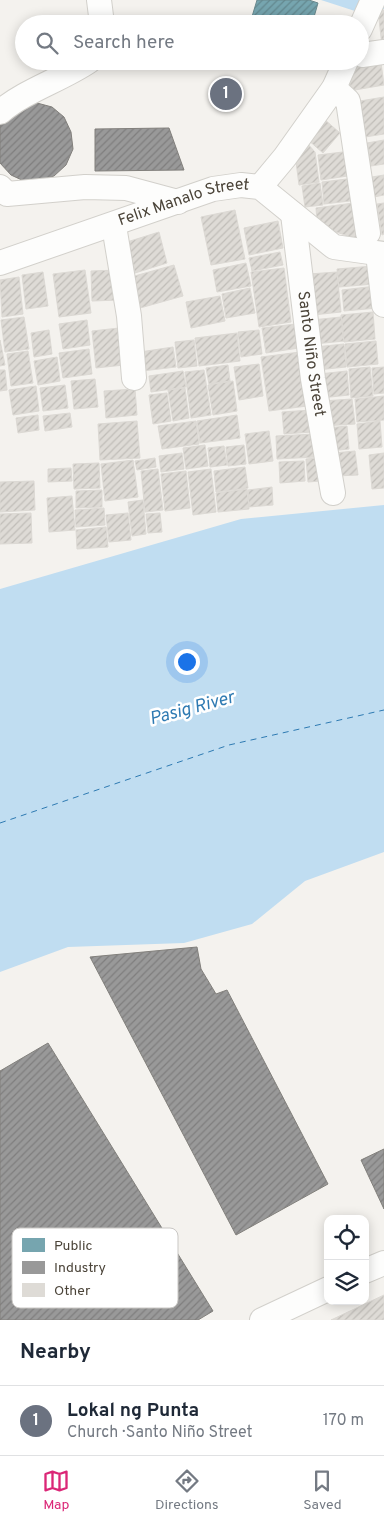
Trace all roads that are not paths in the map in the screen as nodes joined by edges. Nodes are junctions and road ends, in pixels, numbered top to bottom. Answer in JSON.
{"nodes":[{"id":1,"x":98,"y":0,"type":"edge"},
{"id":2,"x":100,"y":15,"type":"edge"},
{"id":3,"x":76,"y":70,"type":"edge"},
{"id":4,"x":351,"y":70,"type":"edge"},
{"id":5,"x":334,"y":88,"type":"junction"},
{"id":6,"x":0,"y":112,"type":"edge"},
{"id":7,"x":0,"y":187,"type":"edge"},
{"id":8,"x":260,"y":187,"type":"junction"},
{"id":9,"x":178,"y":202,"type":"junction"},
{"id":10,"x":293,"y":214,"type":"junction"},
{"id":11,"x":114,"y":226,"type":"junction"},
{"id":12,"x":377,"y":247,"type":"edge"},
{"id":13,"x":0,"y":264,"type":"edge"},
{"id":14,"x":384,"y":305,"type":"edge"},
{"id":15,"x":134,"y":378,"type":"dead end"},
{"id":16,"x":333,"y":493,"type":"dead end"},
{"id":17,"x":384,"y":1263,"type":"edge"},
{"id":18,"x":369,"y":1269,"type":"edge"},
{"id":19,"x":324,"y":1291,"type":"edge"},
{"id":20,"x":262,"y":1320,"type":"edge"}],
"edges":[{"from":1,"to":2,"type":"street"},
{"from":3,"to":6,"type":"street"},
{"from":4,"to":5,"type":"street"},
{"from":5,"to":8,"type":"street"},
{"from":5,"to":12,"type":"street"},
{"from":7,"to":9,"type":"street"},
{"from":8,"to":9,"type":"street","name":"Felix Manalo Street"},
{"from":8,"to":10,"type":"street","name":"Felix Manalo Street"},
{"from":9,"to":11,"type":"street","name":"Felix Manalo Street"},
{"from":10,"to":12,"type":"street","name":"Felix Manalo Street"},
{"from":10,"to":16,"type":"street","name":"Santo Niño Street"},
{"from":11,"to":13,"type":"street","name":"Felix Manalo Street"},
{"from":11,"to":15,"type":"street"},
{"from":12,"to":14,"type":"street"},
{"from":17,"to":18,"type":"street"},
{"from":19,"to":20,"type":"street"}]}
